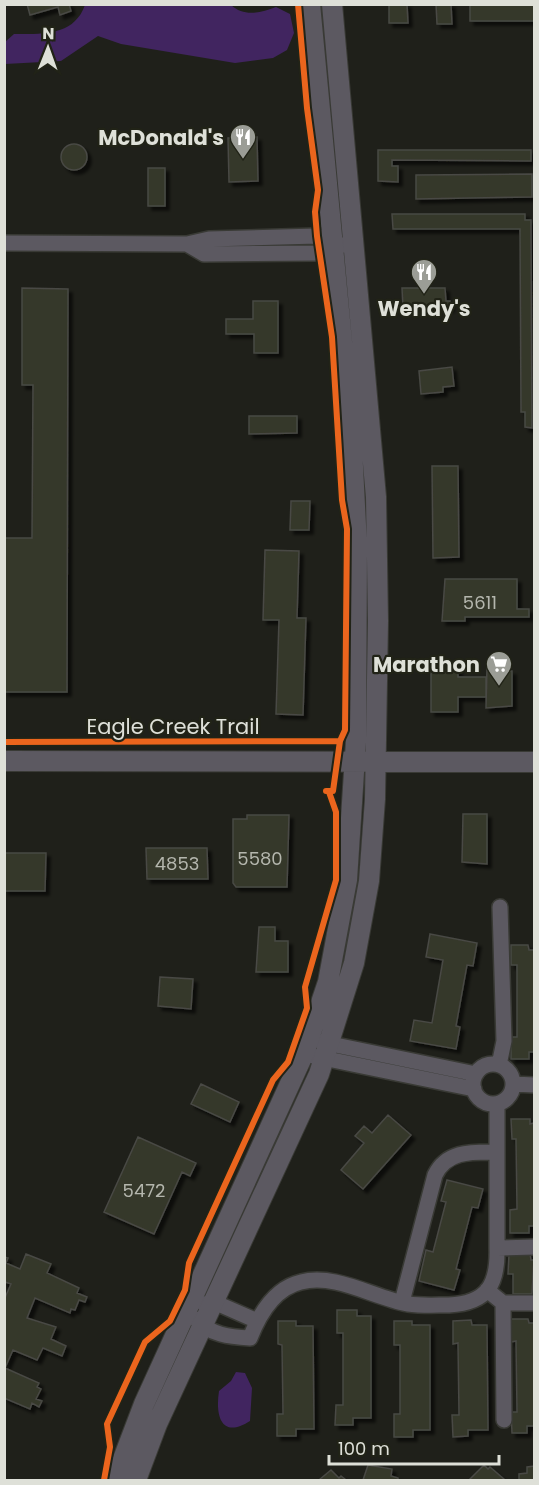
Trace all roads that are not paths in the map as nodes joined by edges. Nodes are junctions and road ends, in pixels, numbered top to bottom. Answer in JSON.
{"nodes":[{"id":1,"x":310,"y":4,"type":"edge"},
{"id":2,"x":332,"y":4,"type":"edge"},
{"id":3,"x":4,"y":243,"type":"edge"},
{"id":4,"x":344,"y":245,"type":"junction"},
{"id":5,"x":4,"y":761,"type":"edge"},
{"id":6,"x":355,"y":762,"type":"junction"},
{"id":7,"x":376,"y":762,"type":"junction"},
{"id":8,"x":534,"y":762,"type":"edge"},
{"id":9,"x":500,"y":907,"type":"dead end"},
{"id":10,"x":307,"y":1046,"type":"junction"},
{"id":11,"x":327,"y":1052,"type":"junction"},
{"id":12,"x":499,"y":1065,"type":"junction"},
{"id":13,"x":475,"y":1081,"type":"junction"},
{"id":14,"x":513,"y":1084,"type":"junction"},
{"id":15,"x":534,"y":1085,"type":"edge"},
{"id":16,"x":497,"y":1104,"type":"junction"},
{"id":17,"x":497,"y":1152,"type":"junction"},
{"id":18,"x":534,"y":1247,"type":"edge"},
{"id":19,"x":497,"y":1248,"type":"junction"},
{"id":20,"x":487,"y":1290,"type":"junction"},
{"id":21,"x":214,"y":1302,"type":"junction"},
{"id":22,"x":402,"y":1302,"type":"junction"},
{"id":23,"x":503,"y":1303,"type":"junction"},
{"id":24,"x":534,"y":1303,"type":"edge"},
{"id":25,"x":188,"y":1309,"type":"junction"},
{"id":26,"x":257,"y":1321,"type":"junction"},
{"id":27,"x":202,"y":1327,"type":"junction"},
{"id":28,"x":504,"y":1420,"type":"dead end"},
{"id":29,"x":115,"y":1480,"type":"edge"},
{"id":30,"x":136,"y":1480,"type":"edge"}],
"edges":[{"from":1,"to":4,"type":"main road"},
{"from":2,"to":4,"type":"main road"},
{"from":3,"to":4,"type":"street"},
{"from":4,"to":6,"type":"main road"},
{"from":4,"to":7,"type":"main road"},
{"from":5,"to":6,"type":"main road"},
{"from":6,"to":7,"type":"main road"},
{"from":6,"to":10,"type":"main road"},
{"from":7,"to":8,"type":"main road"},
{"from":7,"to":11,"type":"main road"},
{"from":9,"to":12,"type":"street"},
{"from":10,"to":11,"type":"street"},
{"from":10,"to":25,"type":"main road"},
{"from":11,"to":13,"type":"street"},
{"from":11,"to":21,"type":"main road"},
{"from":12,"to":13,"type":"street"},
{"from":12,"to":14,"type":"street"},
{"from":13,"to":16,"type":"street"},
{"from":14,"to":15,"type":"street"},
{"from":14,"to":16,"type":"street"},
{"from":16,"to":17,"type":"street"},
{"from":17,"to":19,"type":"street"},
{"from":17,"to":22,"type":"street"},
{"from":18,"to":19,"type":"street"},
{"from":19,"to":20,"type":"street"},
{"from":20,"to":22,"type":"street"},
{"from":20,"to":23,"type":"street"},
{"from":21,"to":25,"type":"street"},
{"from":21,"to":26,"type":"street"},
{"from":21,"to":27,"type":"main road"},
{"from":22,"to":26,"type":"street"},
{"from":23,"to":24,"type":"street"},
{"from":23,"to":28,"type":"street"},
{"from":25,"to":27,"type":"street"},
{"from":25,"to":29,"type":"main road"},
{"from":26,"to":27,"type":"street"},
{"from":27,"to":30,"type":"main road"}]}
